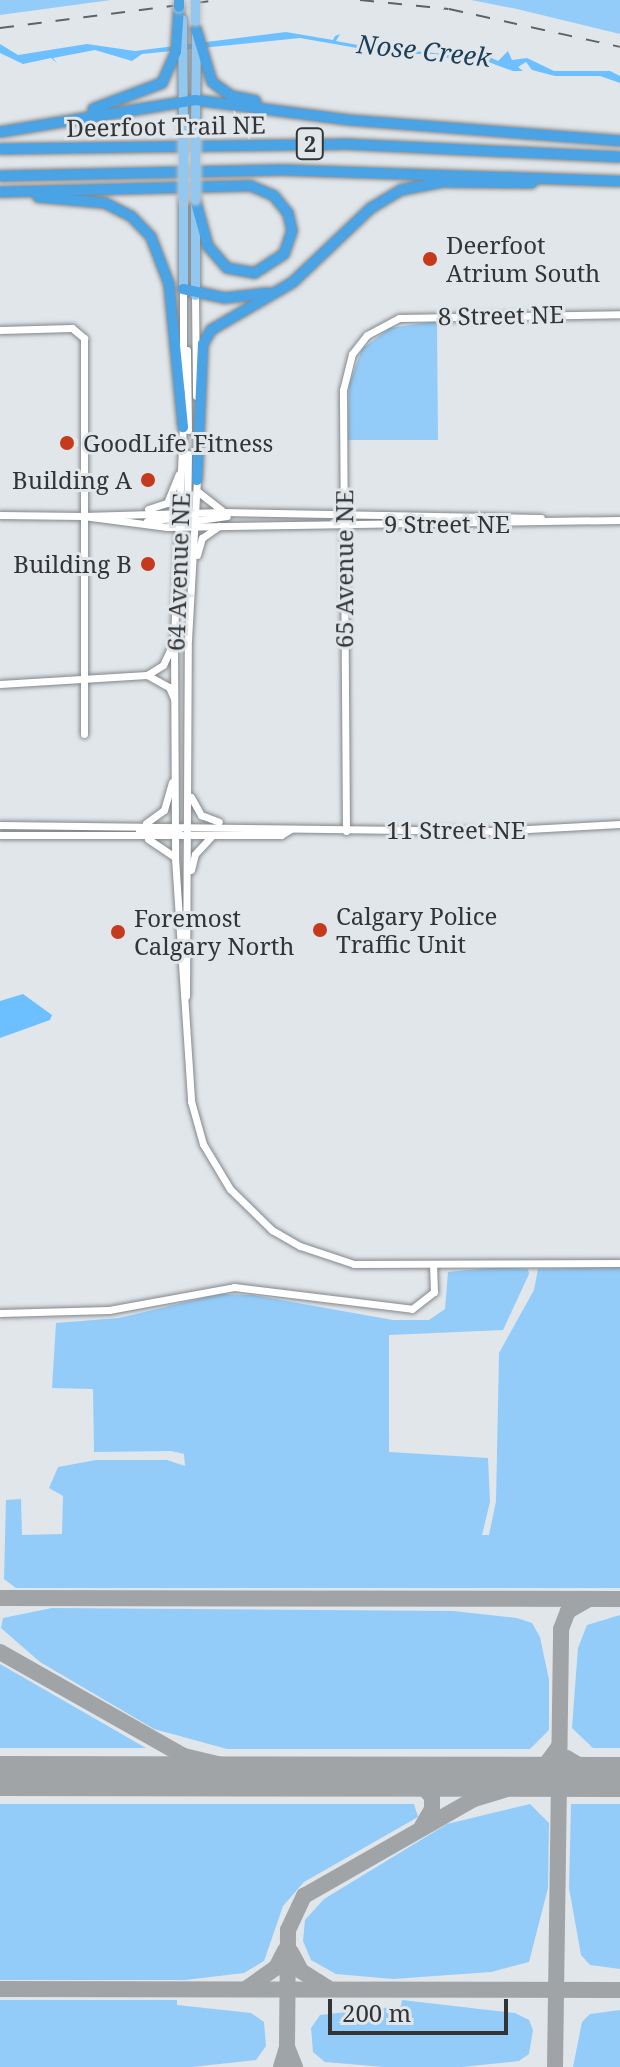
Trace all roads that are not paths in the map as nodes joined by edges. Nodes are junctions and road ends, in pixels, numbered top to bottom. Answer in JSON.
{"nodes":[{"id":1,"x":195,"y":0,"type":"edge"},
{"id":2,"x":181,"y":4,"type":"edge"},
{"id":3,"x":196,"y":25,"type":"junction"},
{"id":4,"x":189,"y":100,"type":"junction"},
{"id":5,"x":308,"y":116,"type":"junction"},
{"id":6,"x":53,"y":121,"type":"junction"},
{"id":7,"x":0,"y":132,"type":"edge"},
{"id":8,"x":620,"y":141,"type":"edge"},
{"id":9,"x":0,"y":149,"type":"edge"},
{"id":10,"x":620,"y":157,"type":"edge"},
{"id":11,"x":0,"y":176,"type":"edge"},
{"id":12,"x":619,"y":181,"type":"edge"},
{"id":13,"x":0,"y":194,"type":"edge"},
{"id":14,"x":189,"y":199,"type":"junction"},
{"id":15,"x":183,"y":289,"type":"junction"},
{"id":16,"x":274,"y":292,"type":"junction"},
{"id":17,"x":195,"y":295,"type":"junction"},
{"id":18,"x":620,"y":314,"type":"edge"},
{"id":19,"x":183,"y":324,"type":"junction"},
{"id":20,"x":384,"y":324,"type":"joint"},
{"id":21,"x":0,"y":330,"type":"edge"},
{"id":22,"x":183,"y":427,"type":"junction"},
{"id":23,"x":183,"y":460,"type":"junction"},
{"id":24,"x":196,"y":485,"type":"junction"},
{"id":25,"x":131,"y":511,"type":"junction"},
{"id":26,"x":223,"y":512,"type":"junction"},
{"id":27,"x":262,"y":512,"type":"junction"},
{"id":28,"x":344,"y":512,"type":"junction"},
{"id":29,"x":0,"y":515,"type":"edge"},
{"id":30,"x":83,"y":516,"type":"junction"},
{"id":31,"x":189,"y":517,"type":"junction"},
{"id":32,"x":620,"y":520,"type":"edge"},
{"id":33,"x":129,"y":521,"type":"junction"},
{"id":34,"x":571,"y":521,"type":"junction"},
{"id":35,"x":344,"y":524,"type":"junction"},
{"id":36,"x":221,"y":525,"type":"junction"},
{"id":37,"x":180,"y":527,"type":"junction"},
{"id":38,"x":190,"y":618,"type":"junction"},
{"id":39,"x":174,"y":642,"type":"junction"},
{"id":40,"x":147,"y":675,"type":"junction"},
{"id":41,"x":83,"y":678,"type":"junction"},
{"id":42,"x":0,"y":684,"type":"edge"},
{"id":43,"x":175,"y":701,"type":"junction"},
{"id":44,"x":84,"y":734,"type":"dead end"},
{"id":45,"x":175,"y":764,"type":"junction"},
{"id":46,"x":189,"y":792,"type":"junction"},
{"id":47,"x":144,"y":824,"type":"junction"},
{"id":48,"x":187,"y":824,"type":"junction"},
{"id":49,"x":620,"y":824,"type":"edge"},
{"id":50,"x":0,"y":825,"type":"edge"},
{"id":51,"x":233,"y":825,"type":"junction"},
{"id":52,"x":291,"y":829,"type":"junction"},
{"id":53,"x":175,"y":830,"type":"junction"},
{"id":54,"x":346,"y":831,"type":"junction"},
{"id":55,"x":0,"y":835,"type":"edge"},
{"id":56,"x":73,"y":835,"type":"junction"},
{"id":57,"x":134,"y":835,"type":"junction"},
{"id":58,"x":187,"y":836,"type":"junction"},
{"id":59,"x":212,"y":836,"type":"junction"},
{"id":60,"x":175,"y":858,"type":"junction"},
{"id":61,"x":187,"y":887,"type":"junction"},
{"id":62,"x":185,"y":999,"type":"junction"},
{"id":63,"x":620,"y":1263,"type":"edge"},
{"id":64,"x":433,"y":1264,"type":"junction"},
{"id":65,"x":0,"y":1313,"type":"edge"}],
"edges":[{"from":1,"to":3,"type":"main road","name":"64 Avenue NE","bridge":true},
{"from":2,"to":4,"type":"main road","name":"64 Avenue NE"},
{"from":2,"to":6,"type":"highway"},
{"from":3,"to":4,"type":"main road","name":"64 Avenue NE"},
{"from":3,"to":5,"type":"highway"},
{"from":4,"to":5,"type":"highway"},
{"from":4,"to":6,"type":"highway"},
{"from":4,"to":14,"type":"main road","name":"64 Avenue NE","bridge":true},
{"from":4,"to":14,"type":"main road","name":"64 Avenue NE","bridge":true},
{"from":5,"to":8,"type":"highway"},
{"from":6,"to":7,"type":"highway"},
{"from":9,"to":10,"type":"highway","name":"Deerfoot Trail NE","number":"2"},
{"from":11,"to":12,"type":"highway","name":"Deerfoot Trail NE","number":"2"},
{"from":12,"to":16,"type":"highway"},
{"from":13,"to":14,"type":"highway"},
{"from":13,"to":22,"type":"highway"},
{"from":14,"to":15,"type":"main road","name":"64 Avenue NE"},
{"from":14,"to":17,"type":"main road","name":"64 Avenue NE"},
{"from":15,"to":17,"type":"highway"},
{"from":15,"to":19,"type":"street","name":"64 Avenue NE"},
{"from":16,"to":17,"type":"highway"},
{"from":16,"to":24,"type":"highway"},
{"from":17,"to":24,"type":"street","name":"64 Avenue NE"},
{"from":18,"to":20,"type":"street","name":"8 Street NE"},
{"from":19,"to":22,"type":"street","name":"64 Avenue NE"},
{"from":19,"to":31,"type":"street"},
{"from":20,"to":28,"type":"street","name":"65 Avenue NE"},
{"from":21,"to":30,"type":"street"},
{"from":22,"to":23,"type":"street","name":"64 Avenue NE"},
{"from":23,"to":25,"type":"street"},
{"from":23,"to":31,"type":"street","name":"64 Avenue NE"},
{"from":24,"to":26,"type":"street"},
{"from":24,"to":31,"type":"street","name":"64 Avenue NE"},
{"from":25,"to":30,"type":"street","name":"9 Street NE"},
{"from":25,"to":31,"type":"street","name":"9 Street NE"},
{"from":26,"to":27,"type":"street","name":"9 Street NE"},
{"from":26,"to":31,"type":"street","name":"9 Street NE"},
{"from":27,"to":28,"type":"street","name":"9 Street NE"},
{"from":27,"to":31,"type":"street"},
{"from":28,"to":34,"type":"street","name":"9 Street NE"},
{"from":28,"to":35,"type":"street","name":"65 Avenue NE"},
{"from":29,"to":30,"type":"street","name":"9 Street NE"},
{"from":30,"to":33,"type":"street","name":"9 Street NE"},
{"from":30,"to":41,"type":"street"},
{"from":31,"to":33,"type":"street"},
{"from":31,"to":36,"type":"street","name":"9 Street NE"},
{"from":31,"to":37,"type":"street","name":"9 Street NE"},
{"from":31,"to":37,"type":"street","name":"64 Avenue NE"},
{"from":31,"to":38,"type":"street","name":"64 Avenue NE"},
{"from":32,"to":34,"type":"street","name":"9 Street NE"},
{"from":33,"to":37,"type":"street","name":"9 Street NE"},
{"from":34,"to":35,"type":"street","name":"9 Street NE"},
{"from":35,"to":36,"type":"street","name":"9 Street NE"},
{"from":35,"to":54,"type":"street","name":"65 Avenue NE"},
{"from":36,"to":38,"type":"street"},
{"from":37,"to":39,"type":"street","name":"64 Avenue NE"},
{"from":38,"to":46,"type":"street","name":"64 Avenue NE"},
{"from":39,"to":40,"type":"street"},
{"from":39,"to":43,"type":"street","name":"64 Avenue NE"},
{"from":40,"to":41,"type":"street"},
{"from":40,"to":43,"type":"street"},
{"from":41,"to":42,"type":"street"},
{"from":41,"to":44,"type":"street"},
{"from":43,"to":45,"type":"street","name":"64 Avenue NE"},
{"from":45,"to":47,"type":"street"},
{"from":45,"to":53,"type":"street","name":"64 Avenue NE"},
{"from":46,"to":48,"type":"street","name":"64 Avenue NE"},
{"from":46,"to":51,"type":"street"},
{"from":47,"to":50,"type":"street","name":"11 Street NE"},
{"from":47,"to":53,"type":"street","name":"11 Street NE"},
{"from":48,"to":51,"type":"street","name":"11 Street NE"},
{"from":48,"to":53,"type":"street"},
{"from":48,"to":58,"type":"street","name":"64 Avenue NE"},
{"from":49,"to":54,"type":"street","name":"11 Street NE"},
{"from":51,"to":52,"type":"street","name":"11 Street NE"},
{"from":52,"to":54,"type":"street","name":"11 Street NE"},
{"from":52,"to":59,"type":"street","name":"11 Street NE"},
{"from":53,"to":56,"type":"street"},
{"from":53,"to":57,"type":"street","name":"11 Street NE"},
{"from":53,"to":58,"type":"street","name":"11 Street NE"},
{"from":53,"to":60,"type":"street","name":"64 Avenue NE"},
{"from":55,"to":56,"type":"street","name":"11 Street NE"},
{"from":56,"to":57,"type":"street","name":"11 Street NE"},
{"from":57,"to":60,"type":"street"},
{"from":58,"to":59,"type":"street","name":"11 Street NE"},
{"from":58,"to":61,"type":"street","name":"64 Avenue NE"},
{"from":59,"to":61,"type":"street"},
{"from":60,"to":62,"type":"street","name":"64 Avenue NE"},
{"from":61,"to":62,"type":"street","name":"64 Avenue NE"},
{"from":62,"to":64,"type":"street","name":"64 Avenue NE"},
{"from":63,"to":64,"type":"street","name":"64 Avenue NE"},
{"from":64,"to":65,"type":"street"}]}
